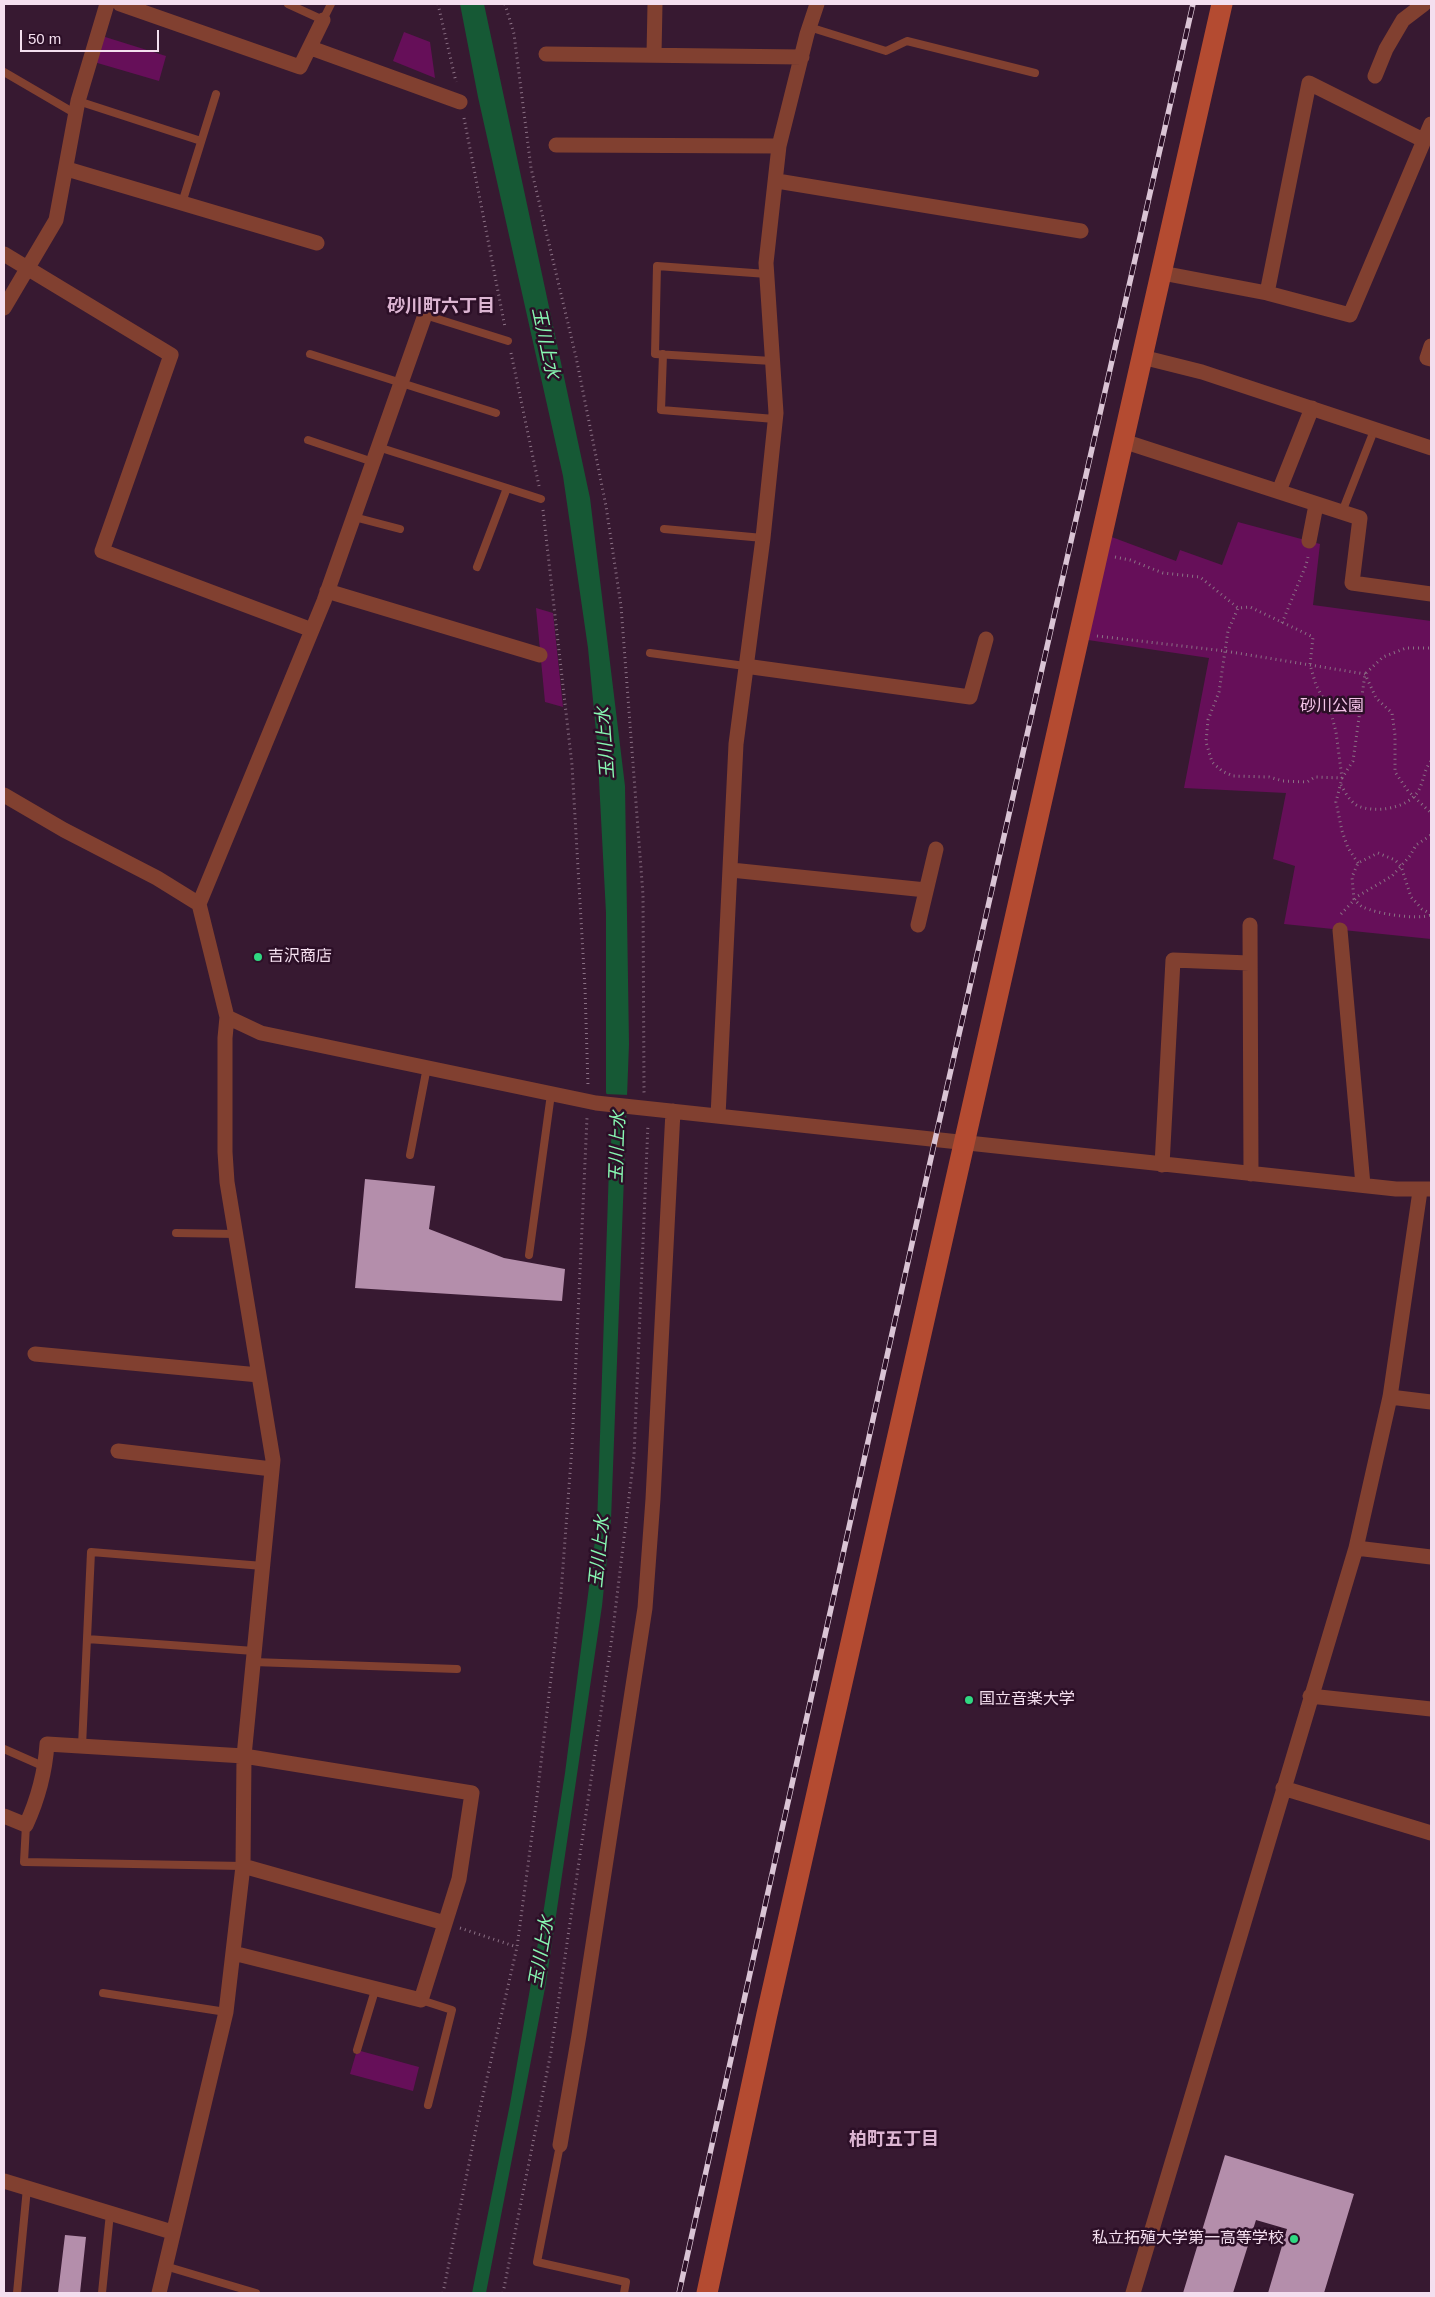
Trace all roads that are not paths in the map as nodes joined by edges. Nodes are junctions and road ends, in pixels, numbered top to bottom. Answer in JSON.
{"nodes":[{"id":1,"x":107,"y":4,"type":"edge"},
{"id":2,"x":120,"y":4,"type":"edge"},
{"id":3,"x":288,"y":4,"type":"edge"},
{"id":4,"x":331,"y":4,"type":"edge"},
{"id":5,"x":655,"y":4,"type":"edge"},
{"id":6,"x":817,"y":4,"type":"edge"},
{"id":7,"x":1222,"y":4,"type":"edge"},
{"id":8,"x":1424,"y":4,"type":"edge"},
{"id":9,"x":323,"y":20,"type":"junction"},
{"id":10,"x":809,"y":27,"type":"junction"},
{"id":11,"x":311,"y":48,"type":"junction"},
{"id":12,"x":546,"y":54,"type":"dead end"},
{"id":13,"x":654,"y":56,"type":"junction"},
{"id":14,"x":802,"y":57,"type":"junction"},
{"id":15,"x":4,"y":72,"type":"edge"},
{"id":16,"x":1035,"y":73,"type":"dead end"},
{"id":17,"x":1375,"y":76,"type":"dead end"},
{"id":18,"x":216,"y":94,"type":"dead end"},
{"id":19,"x":460,"y":102,"type":"road end"},
{"id":20,"x":77,"y":107,"type":"junction"},
{"id":21,"x":1431,"y":124,"type":"edge"},
{"id":22,"x":201,"y":140,"type":"junction"},
{"id":23,"x":1423,"y":140,"type":"junction"},
{"id":24,"x":556,"y":145,"type":"dead end"},
{"id":25,"x":779,"y":146,"type":"junction"},
{"id":26,"x":67,"y":169,"type":"junction"},
{"id":27,"x":777,"y":181,"type":"junction"},
{"id":28,"x":182,"y":203,"type":"junction"},
{"id":29,"x":1081,"y":231,"type":"dead end"},
{"id":30,"x":317,"y":243,"type":"dead end"},
{"id":31,"x":4,"y":254,"type":"edge"},
{"id":32,"x":28,"y":268,"type":"junction"},
{"id":33,"x":1162,"y":273,"type":"junction"},
{"id":34,"x":767,"y":274,"type":"junction"},
{"id":35,"x":1268,"y":293,"type":"junction"},
{"id":36,"x":4,"y":308,"type":"edge"},
{"id":37,"x":425,"y":315,"type":"joint"},
{"id":38,"x":508,"y":341,"type":"dead end"},
{"id":39,"x":1431,"y":346,"type":"edge"},
{"id":40,"x":310,"y":354,"type":"dead end"},
{"id":41,"x":664,"y":354,"type":"junction"},
{"id":42,"x":1142,"y":357,"type":"junction"},
{"id":43,"x":1431,"y":359,"type":"edge"},
{"id":44,"x":772,"y":360,"type":"junction"},
{"id":45,"x":401,"y":383,"type":"junction"},
{"id":46,"x":1312,"y":408,"type":"junction"},
{"id":47,"x":496,"y":414,"type":"dead end"},
{"id":48,"x":775,"y":418,"type":"junction"},
{"id":49,"x":1375,"y":428,"type":"junction"},
{"id":50,"x":308,"y":440,"type":"dead end"},
{"id":51,"x":1122,"y":441,"type":"junction"},
{"id":52,"x":378,"y":448,"type":"junction"},
{"id":53,"x":1431,"y":448,"type":"edge"},
{"id":54,"x":373,"y":462,"type":"junction"},
{"id":55,"x":508,"y":488,"type":"junction"},
{"id":56,"x":1279,"y":491,"type":"junction"},
{"id":57,"x":541,"y":499,"type":"dead end"},
{"id":58,"x":1316,"y":504,"type":"junction"},
{"id":59,"x":1342,"y":512,"type":"junction"},
{"id":60,"x":354,"y":517,"type":"junction"},
{"id":61,"x":400,"y":529,"type":"dead end"},
{"id":62,"x":664,"y":529,"type":"dead end"},
{"id":63,"x":763,"y":538,"type":"junction"},
{"id":64,"x":1310,"y":541,"type":"road end"},
{"id":65,"x":477,"y":566,"type":"dead end"},
{"id":66,"x":327,"y":591,"type":"junction"},
{"id":67,"x":1431,"y":594,"type":"edge"},
{"id":68,"x":312,"y":630,"type":"junction"},
{"id":69,"x":986,"y":639,"type":"dead end"},
{"id":70,"x":650,"y":653,"type":"dead end"},
{"id":71,"x":540,"y":655,"type":"dead end"},
{"id":72,"x":745,"y":666,"type":"junction"},
{"id":73,"x":4,"y":795,"type":"edge"},
{"id":74,"x":936,"y":849,"type":"dead end"},
{"id":75,"x":731,"y":870,"type":"junction"},
{"id":76,"x":926,"y":890,"type":"junction"},
{"id":77,"x":199,"y":904,"type":"junction"},
{"id":78,"x":918,"y":925,"type":"dead end"},
{"id":79,"x":1250,"y":925,"type":"dead end"},
{"id":80,"x":1340,"y":930,"type":"road end"},
{"id":81,"x":1249,"y":963,"type":"junction"},
{"id":82,"x":228,"y":1017,"type":"junction"},
{"id":83,"x":427,"y":1067,"type":"junction"},
{"id":84,"x":550,"y":1094,"type":"junction"},
{"id":85,"x":673,"y":1111,"type":"junction"},
{"id":86,"x":718,"y":1116,"type":"junction"},
{"id":87,"x":964,"y":1142,"type":"junction"},
{"id":88,"x":410,"y":1155,"type":"dead end"},
{"id":89,"x":1162,"y":1165,"type":"junction"},
{"id":90,"x":1250,"y":1174,"type":"junction"},
{"id":91,"x":1363,"y":1185,"type":"junction"},
{"id":92,"x":1426,"y":1190,"type":"edge"},
{"id":93,"x":176,"y":1233,"type":"dead end"},
{"id":94,"x":236,"y":1234,"type":"junction"},
{"id":95,"x":529,"y":1255,"type":"dead end"},
{"id":96,"x":35,"y":1354,"type":"dead end"},
{"id":97,"x":259,"y":1375,"type":"junction"},
{"id":98,"x":1390,"y":1397,"type":"junction"},
{"id":99,"x":1431,"y":1402,"type":"edge"},
{"id":100,"x":118,"y":1451,"type":"dead end"},
{"id":101,"x":272,"y":1469,"type":"junction"},
{"id":102,"x":1356,"y":1548,"type":"junction"},
{"id":103,"x":1431,"y":1557,"type":"edge"},
{"id":104,"x":263,"y":1566,"type":"junction"},
{"id":105,"x":87,"y":1639,"type":"junction"},
{"id":106,"x":253,"y":1656,"type":"junction"},
{"id":107,"x":457,"y":1669,"type":"dead end"},
{"id":108,"x":1310,"y":1696,"type":"junction"},
{"id":109,"x":1431,"y":1709,"type":"edge"},
{"id":110,"x":82,"y":1746,"type":"junction"},
{"id":111,"x":4,"y":1749,"type":"edge"},
{"id":112,"x":244,"y":1756,"type":"junction"},
{"id":113,"x":45,"y":1767,"type":"junction"},
{"id":114,"x":1284,"y":1788,"type":"junction"},
{"id":115,"x":4,"y":1816,"type":"edge"},
{"id":116,"x":26,"y":1825,"type":"junction"},
{"id":117,"x":1431,"y":1832,"type":"edge"},
{"id":118,"x":243,"y":1866,"type":"junction"},
{"id":119,"x":445,"y":1924,"type":"junction"},
{"id":120,"x":233,"y":1952,"type":"junction"},
{"id":121,"x":376,"y":1987,"type":"junction"},
{"id":122,"x":103,"y":1993,"type":"dead end"},
{"id":123,"x":422,"y":2000,"type":"junction"},
{"id":124,"x":226,"y":2012,"type":"junction"},
{"id":125,"x":357,"y":2050,"type":"dead end"},
{"id":126,"x":428,"y":2105,"type":"dead end"},
{"id":127,"x":560,"y":2145,"type":"joint"},
{"id":128,"x":4,"y":2181,"type":"edge"},
{"id":129,"x":28,"y":2188,"type":"junction"},
{"id":130,"x":110,"y":2213,"type":"junction"},
{"id":131,"x":172,"y":2232,"type":"junction"},
{"id":132,"x":165,"y":2266,"type":"junction"},
{"id":133,"x":17,"y":2293,"type":"edge"},
{"id":134,"x":102,"y":2293,"type":"edge"},
{"id":135,"x":158,"y":2293,"type":"edge"},
{"id":136,"x":256,"y":2293,"type":"edge"},
{"id":137,"x":624,"y":2293,"type":"edge"},
{"id":138,"x":707,"y":2293,"type":"edge"},
{"id":139,"x":1133,"y":2293,"type":"edge"}],
"edges":[{"from":1,"to":20,"type":"street"},
{"from":2,"to":11,"type":"street"},
{"from":3,"to":9,"type":"lane"},
{"from":4,"to":9,"type":"lane"},
{"from":5,"to":13,"type":"street"},
{"from":6,"to":10,"type":"street"},
{"from":7,"to":33,"type":"street"},
{"from":8,"to":17,"type":"street"},
{"from":9,"to":11,"type":"street"},
{"from":10,"to":14,"type":"street"},
{"from":10,"to":16,"type":"lane"},
{"from":11,"to":19,"type":"street"},
{"from":12,"to":13,"type":"street"},
{"from":13,"to":14,"type":"street"},
{"from":14,"to":25,"type":"street"},
{"from":15,"to":20,"type":"lane"},
{"from":18,"to":22,"type":"lane"},
{"from":20,"to":22,"type":"lane"},
{"from":20,"to":26,"type":"street"},
{"from":21,"to":23,"type":"street"},
{"from":22,"to":28,"type":"lane"},
{"from":23,"to":35,"type":"street"},
{"from":23,"to":35,"type":"street"},
{"from":24,"to":25,"type":"street"},
{"from":25,"to":27,"type":"street"},
{"from":26,"to":28,"type":"street"},
{"from":26,"to":32,"type":"street"},
{"from":27,"to":29,"type":"street"},
{"from":27,"to":34,"type":"street"},
{"from":28,"to":30,"type":"street"},
{"from":31,"to":32,"type":"street"},
{"from":32,"to":36,"type":"street"},
{"from":32,"to":68,"type":"street"},
{"from":33,"to":35,"type":"street"},
{"from":33,"to":42,"type":"street"},
{"from":34,"to":41,"type":"lane"},
{"from":34,"to":44,"type":"street"},
{"from":37,"to":38,"type":"lane"},
{"from":37,"to":45,"type":"street"},
{"from":39,"to":43,"type":"street"},
{"from":40,"to":45,"type":"lane"},
{"from":41,"to":44,"type":"lane"},
{"from":41,"to":48,"type":"lane"},
{"from":42,"to":46,"type":"street"},
{"from":42,"to":51,"type":"street"},
{"from":44,"to":48,"type":"street"},
{"from":45,"to":47,"type":"lane"},
{"from":45,"to":52,"type":"street"},
{"from":46,"to":49,"type":"street"},
{"from":46,"to":56,"type":"street"},
{"from":48,"to":63,"type":"street"},
{"from":49,"to":53,"type":"street"},
{"from":49,"to":59,"type":"lane"},
{"from":50,"to":54,"type":"lane"},
{"from":51,"to":56,"type":"street"},
{"from":51,"to":87,"type":"street"},
{"from":52,"to":54,"type":"street"},
{"from":52,"to":55,"type":"lane"},
{"from":54,"to":60,"type":"street"},
{"from":55,"to":57,"type":"lane"},
{"from":55,"to":65,"type":"lane"},
{"from":56,"to":58,"type":"street"},
{"from":58,"to":59,"type":"street"},
{"from":58,"to":64,"type":"street"},
{"from":59,"to":67,"type":"street"},
{"from":60,"to":61,"type":"lane"},
{"from":60,"to":66,"type":"street"},
{"from":62,"to":63,"type":"lane"},
{"from":63,"to":72,"type":"street"},
{"from":66,"to":68,"type":"street"},
{"from":66,"to":71,"type":"street"},
{"from":68,"to":77,"type":"street"},
{"from":69,"to":72,"type":"street"},
{"from":70,"to":72,"type":"lane"},
{"from":72,"to":75,"type":"street"},
{"from":73,"to":77,"type":"street"},
{"from":74,"to":76,"type":"street"},
{"from":75,"to":76,"type":"street"},
{"from":75,"to":86,"type":"street"},
{"from":76,"to":78,"type":"street"},
{"from":77,"to":82,"type":"street"},
{"from":79,"to":81,"type":"street"},
{"from":80,"to":91,"type":"street"},
{"from":81,"to":89,"type":"street"},
{"from":81,"to":90,"type":"street"},
{"from":82,"to":83,"type":"street"},
{"from":82,"to":94,"type":"street"},
{"from":83,"to":84,"type":"street"},
{"from":83,"to":88,"type":"lane"},
{"from":84,"to":85,"type":"street"},
{"from":84,"to":95,"type":"lane"},
{"from":85,"to":86,"type":"street"},
{"from":85,"to":127,"type":"street"},
{"from":86,"to":87,"type":"street"},
{"from":87,"to":89,"type":"street"},
{"from":87,"to":138,"type":"street"},
{"from":89,"to":90,"type":"street"},
{"from":90,"to":91,"type":"street"},
{"from":91,"to":92,"type":"street"},
{"from":92,"to":98,"type":"street"},
{"from":93,"to":94,"type":"lane"},
{"from":94,"to":97,"type":"street"},
{"from":96,"to":97,"type":"street"},
{"from":97,"to":101,"type":"street"},
{"from":98,"to":99,"type":"street"},
{"from":98,"to":102,"type":"street"},
{"from":100,"to":101,"type":"street"},
{"from":101,"to":104,"type":"street"},
{"from":102,"to":103,"type":"street"},
{"from":102,"to":108,"type":"street"},
{"from":104,"to":105,"type":"lane"},
{"from":104,"to":106,"type":"street"},
{"from":105,"to":106,"type":"lane"},
{"from":105,"to":110,"type":"lane"},
{"from":106,"to":107,"type":"lane"},
{"from":106,"to":112,"type":"street"},
{"from":108,"to":109,"type":"street"},
{"from":108,"to":114,"type":"street"},
{"from":110,"to":112,"type":"street"},
{"from":110,"to":113,"type":"street"},
{"from":111,"to":113,"type":"lane"},
{"from":112,"to":118,"type":"street"},
{"from":112,"to":119,"type":"street"},
{"from":113,"to":116,"type":"street"},
{"from":114,"to":117,"type":"street"},
{"from":114,"to":139,"type":"street"},
{"from":115,"to":116,"type":"street"},
{"from":116,"to":118,"type":"lane"},
{"from":118,"to":119,"type":"street"},
{"from":118,"to":120,"type":"street"},
{"from":119,"to":123,"type":"street"},
{"from":120,"to":121,"type":"street"},
{"from":120,"to":124,"type":"street"},
{"from":121,"to":123,"type":"street"},
{"from":121,"to":125,"type":"lane"},
{"from":122,"to":124,"type":"lane"},
{"from":123,"to":126,"type":"lane"},
{"from":124,"to":131,"type":"street"},
{"from":127,"to":137,"type":"lane"},
{"from":128,"to":129,"type":"street"},
{"from":129,"to":130,"type":"street"},
{"from":129,"to":133,"type":"lane"},
{"from":130,"to":131,"type":"street"},
{"from":130,"to":134,"type":"lane"},
{"from":131,"to":132,"type":"street"},
{"from":132,"to":135,"type":"street"},
{"from":132,"to":136,"type":"lane"}]}
